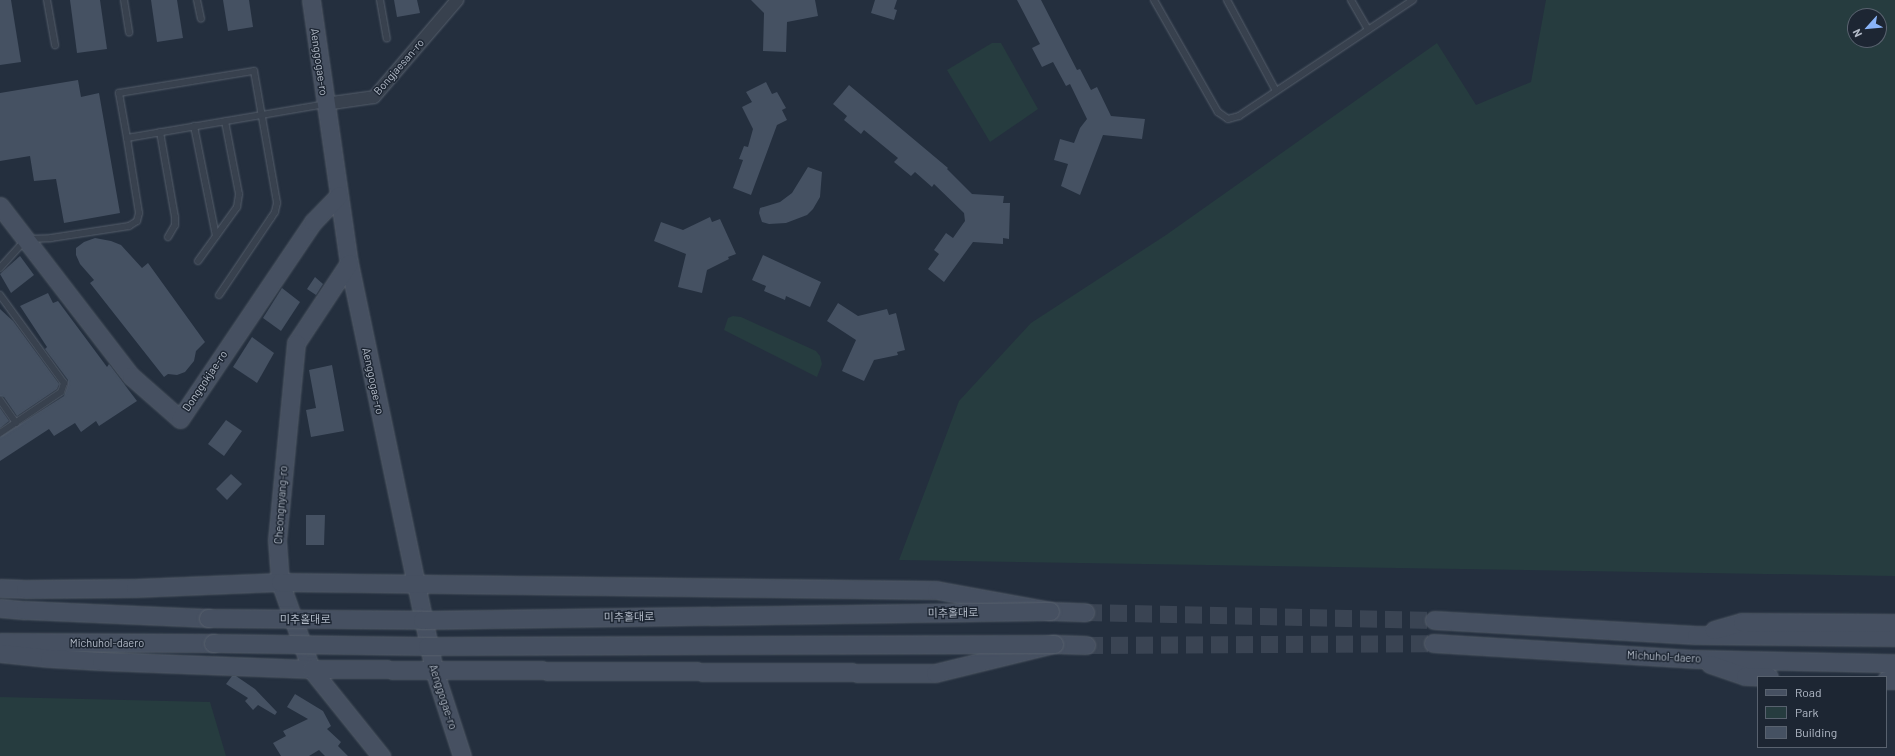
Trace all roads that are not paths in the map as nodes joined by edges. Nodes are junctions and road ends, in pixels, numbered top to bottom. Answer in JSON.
{"nodes":[{"id":1,"x":47,"y":0,"type":"edge"},
{"id":2,"x":124,"y":0,"type":"edge"},
{"id":3,"x":197,"y":0,"type":"edge"},
{"id":4,"x":311,"y":0,"type":"edge"},
{"id":5,"x":380,"y":0,"type":"edge"},
{"id":6,"x":457,"y":0,"type":"edge"},
{"id":7,"x":1154,"y":0,"type":"edge"},
{"id":8,"x":1227,"y":0,"type":"edge"},
{"id":9,"x":1351,"y":0,"type":"edge"},
{"id":10,"x":1413,"y":0,"type":"edge"},
{"id":11,"x":201,"y":19,"type":"dead end"},
{"id":12,"x":1368,"y":30,"type":"junction"},
{"id":13,"x":129,"y":33,"type":"dead end"},
{"id":14,"x":387,"y":38,"type":"dead end"},
{"id":15,"x":55,"y":46,"type":"dead end"},
{"id":16,"x":1276,"y":91,"type":"junction"},
{"id":17,"x":325,"y":104,"type":"junction"},
{"id":18,"x":261,"y":115,"type":"junction"},
{"id":19,"x":225,"y":121,"type":"junction"},
{"id":20,"x":194,"y":126,"type":"junction"},
{"id":21,"x":160,"y":132,"type":"junction"},
{"id":22,"x":127,"y":138,"type":"junction"},
{"id":23,"x":339,"y":195,"type":"junction"},
{"id":24,"x":0,"y":206,"type":"edge"},
{"id":25,"x":216,"y":236,"type":"junction"},
{"id":26,"x":168,"y":237,"type":"dead end"},
{"id":27,"x":26,"y":239,"type":"junction"},
{"id":28,"x":198,"y":261,"type":"dead end"},
{"id":29,"x":349,"y":263,"type":"junction"},
{"id":30,"x":0,"y":268,"type":"edge"},
{"id":31,"x":0,"y":295,"type":"edge"},
{"id":32,"x":219,"y":295,"type":"dead end"},
{"id":33,"x":0,"y":400,"type":"edge"},
{"id":34,"x":16,"y":423,"type":"junction"},
{"id":35,"x":0,"y":433,"type":"edge"},
{"id":36,"x":280,"y":582,"type":"junction"},
{"id":37,"x":415,"y":585,"type":"junction"},
{"id":38,"x":0,"y":588,"type":"edge"},
{"id":39,"x":0,"y":608,"type":"edge"},
{"id":40,"x":1050,"y":611,"type":"junction"},
{"id":41,"x":1085,"y":612,"type":"tunnel mouth"},
{"id":42,"x":1434,"y":620,"type":"tunnel mouth"},
{"id":43,"x":1895,"y":623,"type":"edge"},
{"id":44,"x":1696,"y":635,"type":"junction"},
{"id":45,"x":1895,"y":637,"type":"edge"},
{"id":46,"x":0,"y":642,"type":"edge"},
{"id":47,"x":1433,"y":643,"type":"tunnel mouth"},
{"id":48,"x":1054,"y":644,"type":"junction"},
{"id":49,"x":1086,"y":645,"type":"tunnel mouth"},
{"id":50,"x":0,"y":653,"type":"edge"},
{"id":51,"x":1697,"y":659,"type":"junction"},
{"id":52,"x":1895,"y":663,"type":"edge"},
{"id":53,"x":311,"y":669,"type":"junction"},
{"id":54,"x":434,"y":670,"type":"junction"},
{"id":55,"x":1757,"y":676,"type":"edge"},
{"id":56,"x":381,"y":756,"type":"edge"},
{"id":57,"x":462,"y":756,"type":"edge"}],
"edges":[{"from":1,"to":15,"type":"lane"},
{"from":2,"to":13,"type":"lane"},
{"from":3,"to":11,"type":"lane"},
{"from":4,"to":17,"type":"main road","name":"Aenggogae-ro"},
{"from":5,"to":14,"type":"lane"},
{"from":6,"to":17,"type":"street","name":"Bongjaesan-ro"},
{"from":7,"to":16,"type":"lane"},
{"from":8,"to":16,"type":"lane"},
{"from":9,"to":12,"type":"lane"},
{"from":10,"to":12,"type":"lane"},
{"from":12,"to":16,"type":"lane"},
{"from":17,"to":18,"type":"lane"},
{"from":17,"to":23,"type":"main road","name":"Aenggogae-ro"},
{"from":18,"to":19,"type":"lane"},
{"from":18,"to":22,"type":"lane"},
{"from":18,"to":32,"type":"lane"},
{"from":19,"to":20,"type":"lane"},
{"from":19,"to":25,"type":"lane"},
{"from":20,"to":21,"type":"lane"},
{"from":20,"to":25,"type":"lane"},
{"from":21,"to":22,"type":"lane"},
{"from":21,"to":26,"type":"lane"},
{"from":22,"to":27,"type":"lane"},
{"from":23,"to":27,"type":"main road","name":"Donggokjae-ro"},
{"from":23,"to":29,"type":"main road","name":"Aenggogae-ro"},
{"from":24,"to":27,"type":"main road","name":"Donggokjae-ro"},
{"from":25,"to":28,"type":"lane"},
{"from":27,"to":30,"type":"lane"},
{"from":29,"to":36,"type":"main road","name":"Cheongnyang-ro"},
{"from":29,"to":37,"type":"main road","name":"Aenggogae-ro"},
{"from":31,"to":34,"type":"lane"},
{"from":33,"to":34,"type":"lane"},
{"from":34,"to":35,"type":"lane"},
{"from":36,"to":37,"type":"main road"},
{"from":36,"to":38,"type":"main road"},
{"from":36,"to":53,"type":"main road","name":"Cheongnyang-ro"},
{"from":37,"to":40,"type":"main road"},
{"from":37,"to":54,"type":"main road","name":"Aenggogae-ro"},
{"from":39,"to":40,"type":"main road","name":"미추홀대로","bridge":true},
{"from":40,"to":41,"type":"main road"},
{"from":42,"to":44,"type":"main road"},
{"from":43,"to":44,"type":"main road"},
{"from":44,"to":45,"type":"main road"},
{"from":46,"to":48,"type":"main road","name":"Michuhol-daero","bridge":true},
{"from":47,"to":51,"type":"main road","name":"Michuhol-daero"},
{"from":48,"to":49,"type":"main road"},
{"from":48,"to":54,"type":"main road"},
{"from":50,"to":53,"type":"main road"},
{"from":51,"to":52,"type":"main road","name":"Michuhol-daero"},
{"from":51,"to":55,"type":"main road"},
{"from":53,"to":54,"type":"main road"},
{"from":53,"to":56,"type":"main road","name":"Cheongnyang-ro"},
{"from":54,"to":57,"type":"main road","name":"Aenggogae-ro"}]}
